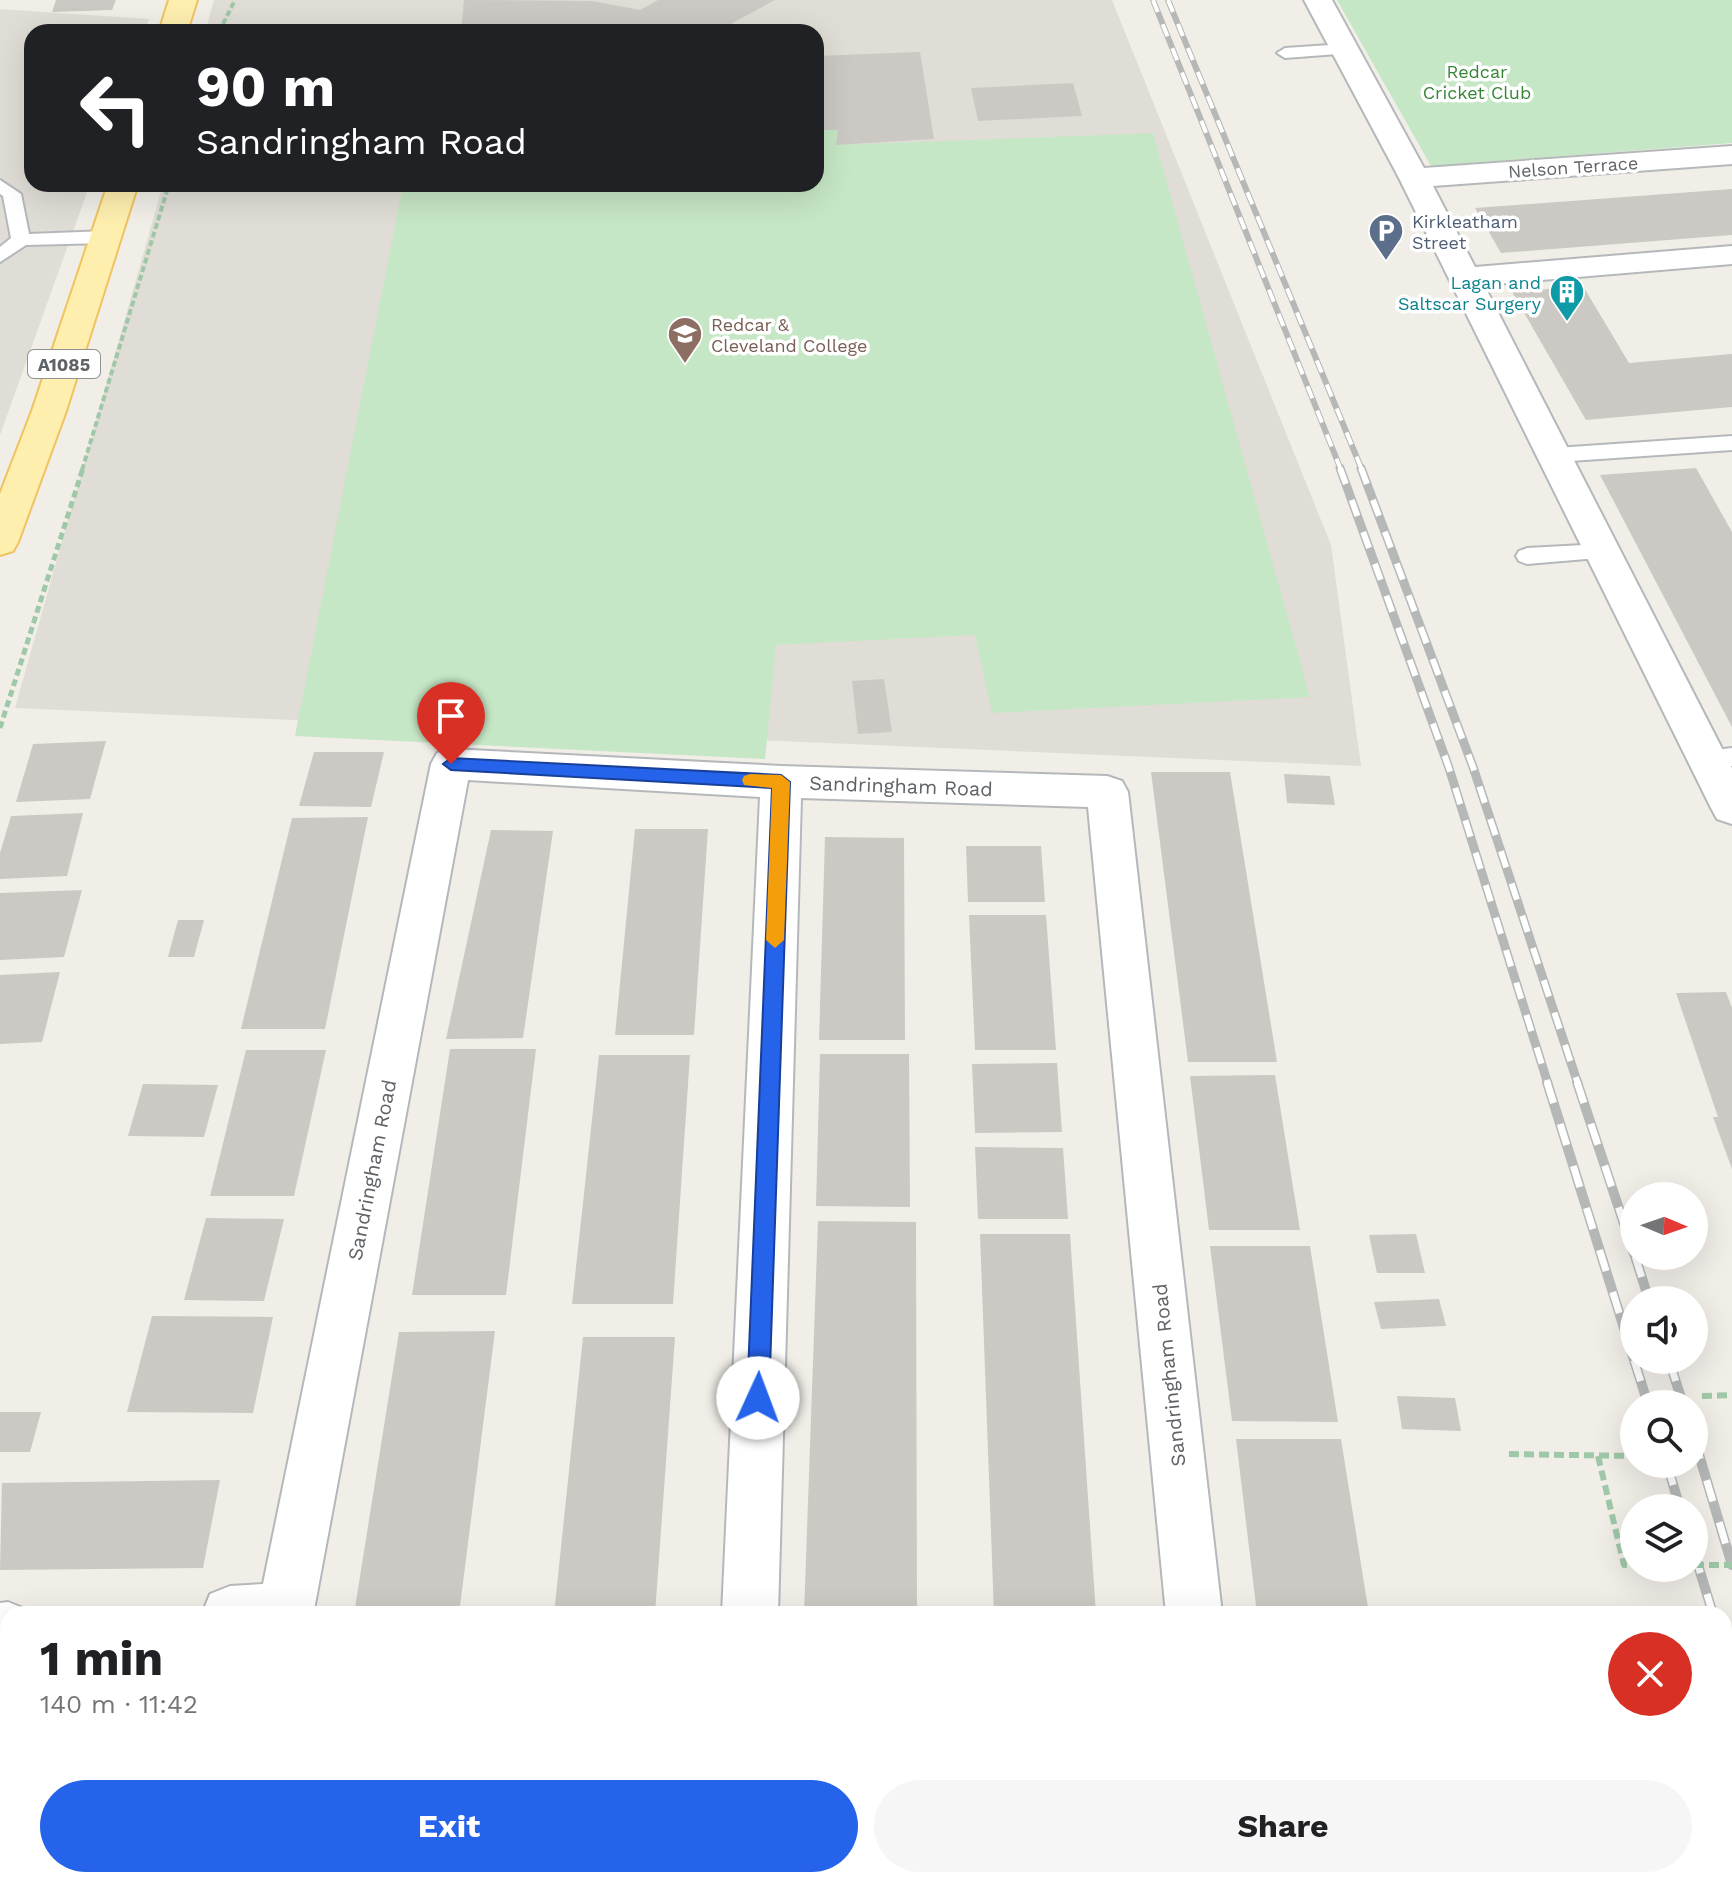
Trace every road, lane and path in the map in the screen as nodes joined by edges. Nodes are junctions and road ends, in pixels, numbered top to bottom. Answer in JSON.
{"nodes":[{"id":1,"x":183,"y":0,"type":"edge"},
{"id":2,"x":235,"y":0,"type":"edge"},
{"id":3,"x":1318,"y":0,"type":"edge"},
{"id":4,"x":176,"y":24,"type":"edge"},
{"id":5,"x":223,"y":24,"type":"edge"},
{"id":6,"x":1345,"y":49,"type":"junction"},
{"id":7,"x":1285,"y":53,"type":"dead end"},
{"id":8,"x":1732,"y":155,"type":"edge"},
{"id":9,"x":1414,"y":178,"type":"junction"},
{"id":10,"x":0,"y":185,"type":"edge"},
{"id":11,"x":120,"y":192,"type":"edge"},
{"id":12,"x":167,"y":192,"type":"edge"},
{"id":13,"x":106,"y":237,"type":"junction"},
{"id":14,"x":21,"y":240,"type":"junction"},
{"id":15,"x":1732,"y":255,"type":"edge"},
{"id":16,"x":0,"y":256,"type":"edge"},
{"id":17,"x":1464,"y":277,"type":"junction"},
{"id":18,"x":1732,"y":443,"type":"edge"},
{"id":19,"x":1556,"y":455,"type":"junction"},
{"id":20,"x":0,"y":542,"type":"edge"},
{"id":21,"x":1602,"y":552,"type":"junction"},
{"id":22,"x":1527,"y":556,"type":"dead end"},
{"id":23,"x":0,"y":728,"type":"edge"},
{"id":24,"x":1719,"y":758,"type":"edge"},
{"id":25,"x":781,"y":782,"type":"junction"},
{"id":26,"x":1732,"y":808,"type":"edge"},
{"id":27,"x":1732,"y":1395,"type":"edge"},
{"id":28,"x":1708,"y":1396,"type":"edge"},
{"id":29,"x":1509,"y":1454,"type":"dead end"},
{"id":30,"x":1598,"y":1456,"type":"junction"},
{"id":31,"x":1620,"y":1456,"type":"edge"},
{"id":32,"x":1620,"y":1548,"type":"edge"},
{"id":33,"x":1708,"y":1565,"type":"edge"},
{"id":34,"x":1732,"y":1565,"type":"edge"},
{"id":35,"x":287,"y":1606,"type":"edge"},
{"id":36,"x":750,"y":1606,"type":"edge"},
{"id":37,"x":1193,"y":1606,"type":"edge"}],
"edges":[{"from":1,"to":4,"type":"main road"},
{"from":2,"to":5,"type":"path"},
{"from":3,"to":6,"type":"street"},
{"from":6,"to":7,"type":"lane"},
{"from":6,"to":9,"type":"street"},
{"from":8,"to":9,"type":"street","name":"Nelson Terrace"},
{"from":9,"to":17,"type":"street"},
{"from":10,"to":14,"type":"lane"},
{"from":11,"to":13,"type":"main road","number":"A1085"},
{"from":12,"to":23,"type":"path"},
{"from":13,"to":14,"type":"lane"},
{"from":13,"to":20,"type":"main road","number":"A1085"},
{"from":14,"to":16,"type":"lane"},
{"from":15,"to":17,"type":"street"},
{"from":17,"to":19,"type":"street"},
{"from":18,"to":19,"type":"lane"},
{"from":19,"to":21,"type":"street"},
{"from":21,"to":22,"type":"lane"},
{"from":21,"to":24,"type":"street"},
{"from":24,"to":26,"type":"street"},
{"from":25,"to":35,"type":"street","name":"Sandringham Road"},
{"from":25,"to":36,"type":"street"},
{"from":25,"to":37,"type":"street","name":"Sandringham Road"},
{"from":27,"to":28,"type":"path"},
{"from":29,"to":30,"type":"path"},
{"from":30,"to":31,"type":"path"},
{"from":30,"to":32,"type":"path"},
{"from":33,"to":34,"type":"path","bridge":true}]}
